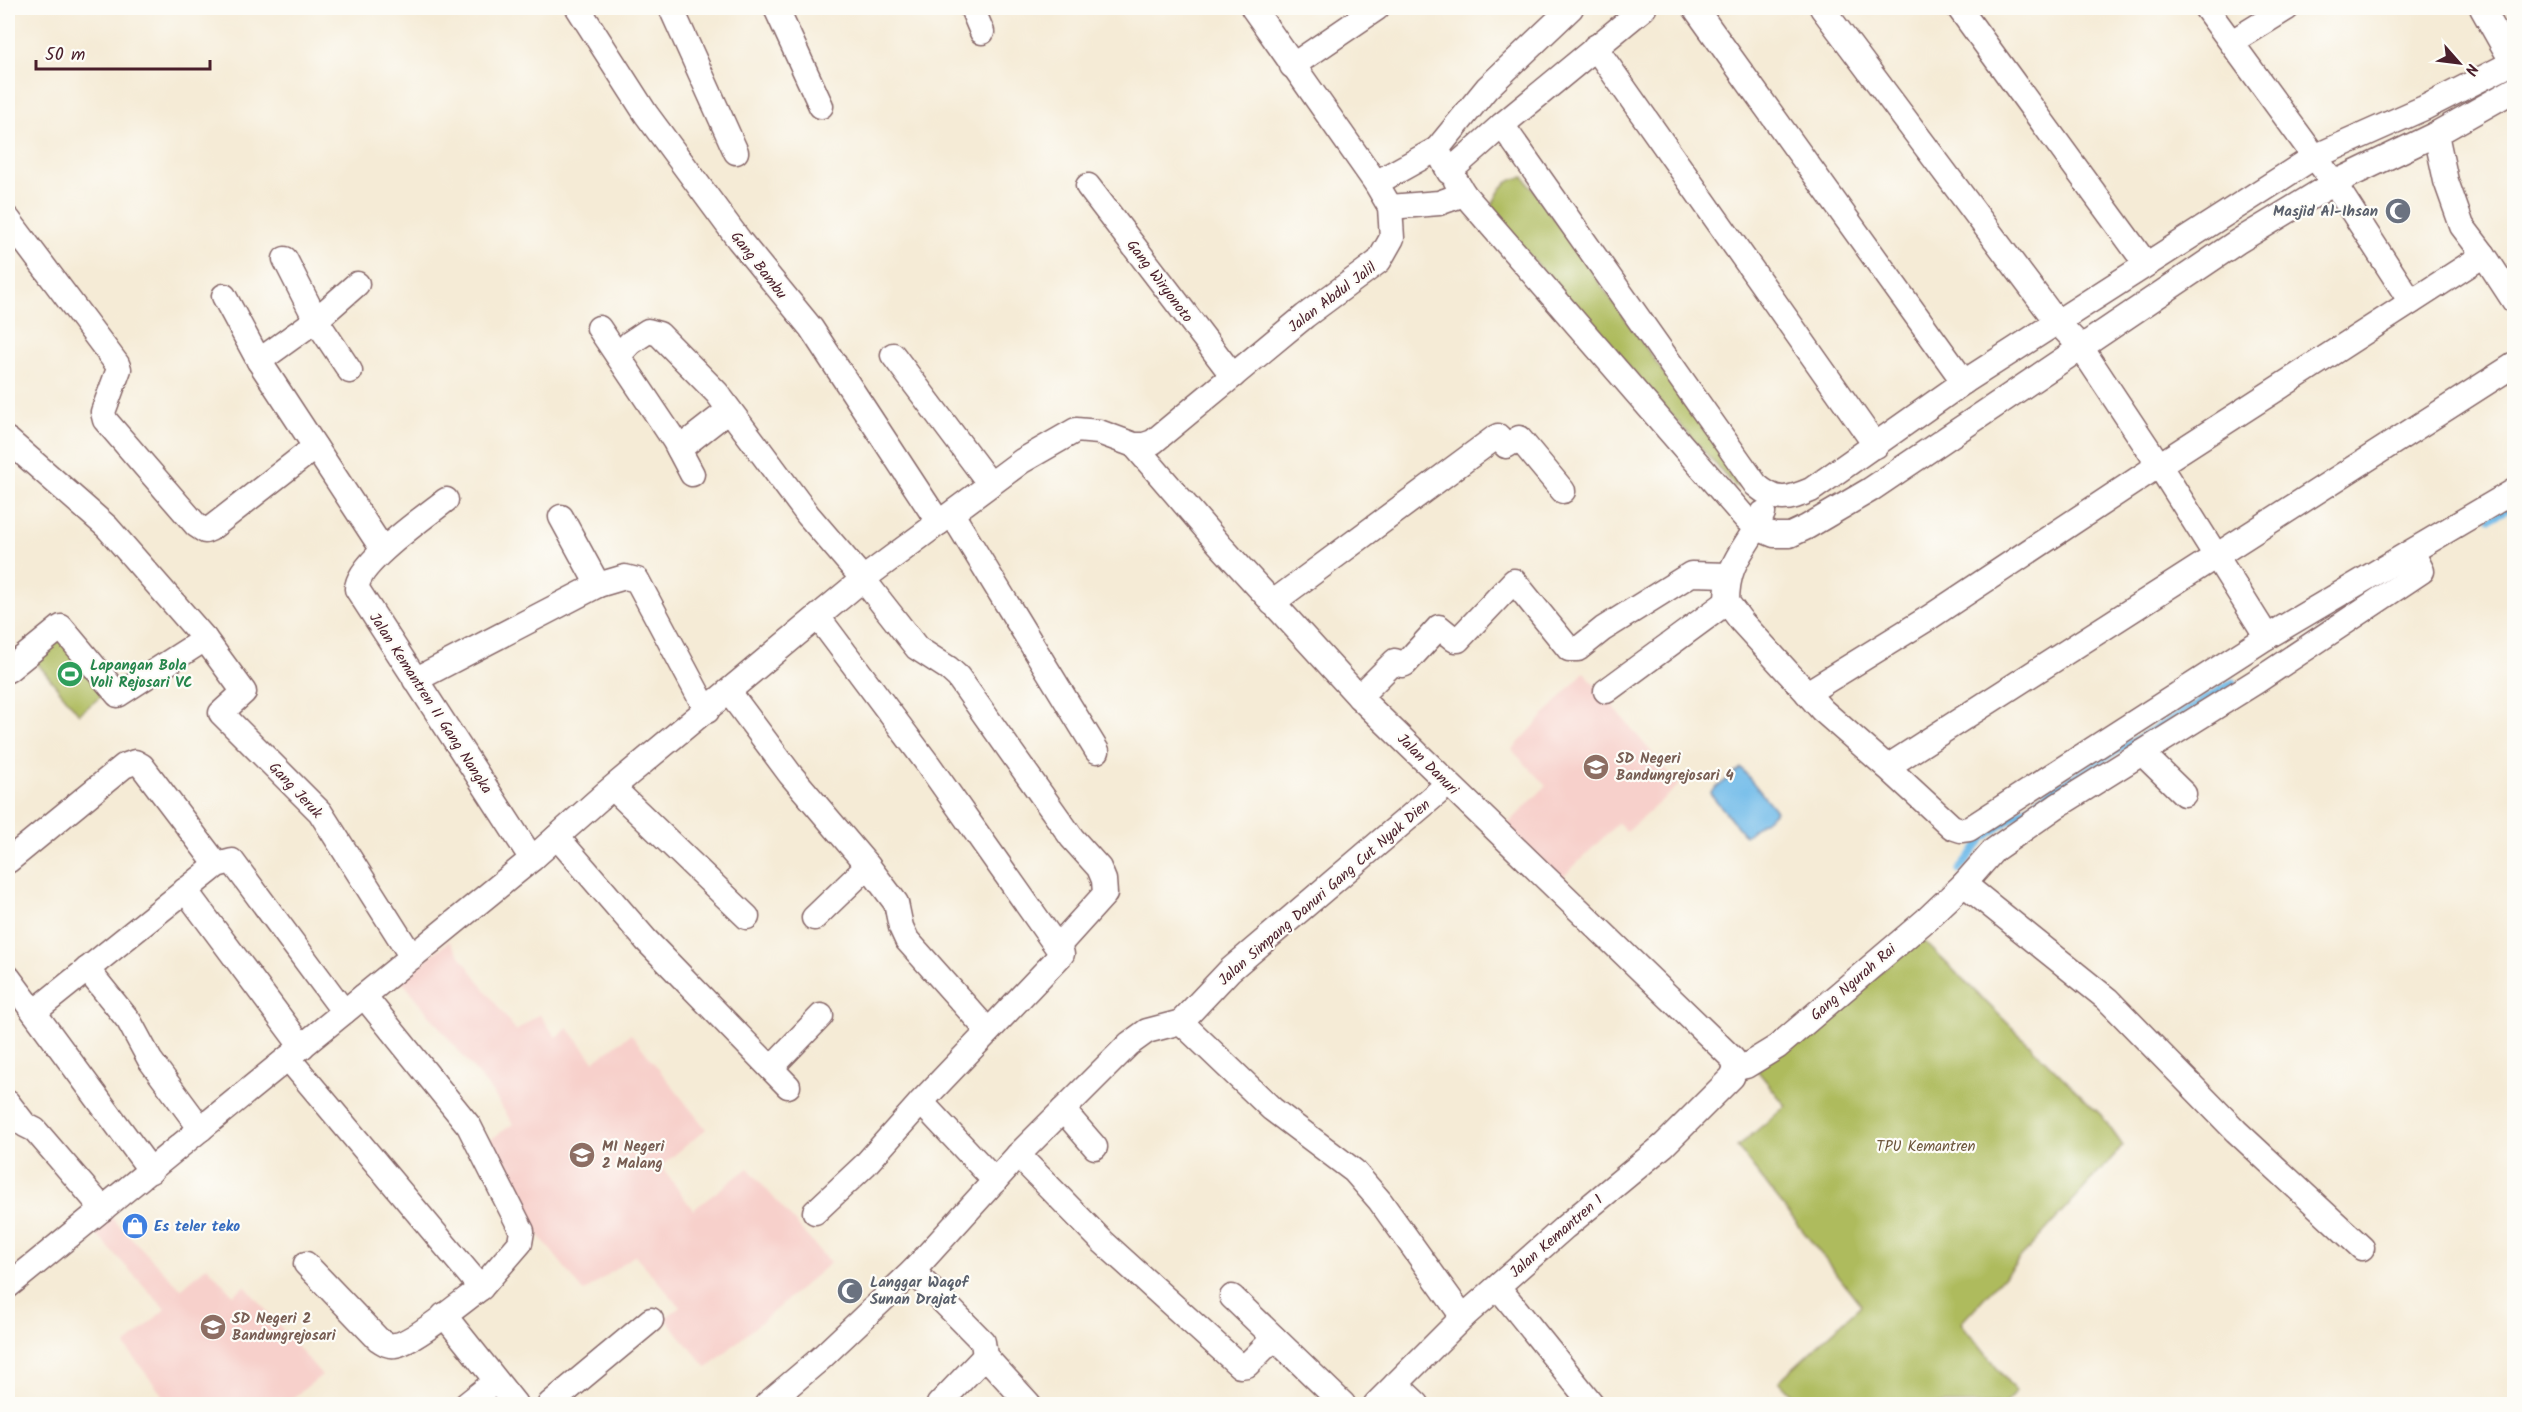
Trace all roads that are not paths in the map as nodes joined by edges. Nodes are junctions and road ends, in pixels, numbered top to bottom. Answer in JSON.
{"nodes":[{"id":1,"x":578,"y":8,"type":"edge"},
{"id":2,"x":671,"y":8,"type":"edge"},
{"id":3,"x":776,"y":8,"type":"edge"},
{"id":4,"x":972,"y":8,"type":"edge"},
{"id":5,"x":1253,"y":8,"type":"edge"},
{"id":6,"x":1377,"y":8,"type":"edge"},
{"id":7,"x":1570,"y":8,"type":"edge"},
{"id":8,"x":1642,"y":8,"type":"edge"},
{"id":9,"x":1695,"y":8,"type":"edge"},
{"id":10,"x":1822,"y":8,"type":"edge"},
{"id":11,"x":1959,"y":8,"type":"edge"},
{"id":12,"x":2206,"y":8,"type":"edge"},
{"id":13,"x":2287,"y":8,"type":"edge"},
{"id":14,"x":2482,"y":8,"type":"edge"},
{"id":15,"x":982,"y":32,"type":"dead end"},
{"id":16,"x":2232,"y":42,"type":"junction"},
{"id":17,"x":1595,"y":47,"type":"junction"},
{"id":18,"x":2513,"y":62,"type":"edge"},
{"id":19,"x":1292,"y":66,"type":"junction"},
{"id":20,"x":2491,"y":74,"type":"junction"},
{"id":21,"x":2507,"y":93,"type":"edge"},
{"id":22,"x":821,"y":105,"type":"dead end"},
{"id":23,"x":1502,"y":125,"type":"junction"},
{"id":24,"x":2436,"y":134,"type":"junction"},
{"id":25,"x":1437,"y":149,"type":"junction"},
{"id":26,"x":736,"y":152,"type":"dead end"},
{"id":27,"x":2314,"y":158,"type":"junction"},
{"id":28,"x":1449,"y":172,"type":"junction"},
{"id":29,"x":1376,"y":183,"type":"junction"},
{"id":30,"x":2334,"y":183,"type":"junction"},
{"id":31,"x":1088,"y":186,"type":"dead end"},
{"id":32,"x":1464,"y":194,"type":"junction"},
{"id":33,"x":1390,"y":207,"type":"junction"},
{"id":34,"x":2222,"y":217,"type":"junction"},
{"id":35,"x":8,"y":219,"type":"edge"},
{"id":36,"x":2236,"y":242,"type":"junction"},
{"id":37,"x":2484,"y":255,"type":"junction"},
{"id":38,"x":285,"y":260,"type":"dead end"},
{"id":39,"x":2146,"y":264,"type":"junction"},
{"id":40,"x":357,"y":284,"type":"dead end"},
{"id":41,"x":224,"y":296,"type":"dead end"},
{"id":42,"x":2514,"y":301,"type":"edge"},
{"id":43,"x":2410,"y":302,"type":"junction"},
{"id":44,"x":316,"y":320,"type":"junction"},
{"id":45,"x":2056,"y":321,"type":"junction"},
{"id":46,"x":599,"y":328,"type":"dead end"},
{"id":47,"x":2080,"y":346,"type":"junction"},
{"id":48,"x":893,"y":355,"type":"dead end"},
{"id":49,"x":618,"y":356,"type":"junction"},
{"id":50,"x":259,"y":361,"type":"junction"},
{"id":51,"x":2514,"y":365,"type":"edge"},
{"id":52,"x":350,"y":371,"type":"dead end"},
{"id":53,"x":1233,"y":376,"type":"junction"},
{"id":54,"x":1964,"y":382,"type":"junction"},
{"id":55,"x":729,"y":410,"type":"junction"},
{"id":56,"x":8,"y":440,"type":"edge"},
{"id":57,"x":1134,"y":445,"type":"junction"},
{"id":58,"x":1876,"y":446,"type":"junction"},
{"id":59,"x":315,"y":447,"type":"junction"},
{"id":60,"x":679,"y":449,"type":"junction"},
{"id":61,"x":2159,"y":465,"type":"junction"},
{"id":62,"x":692,"y":474,"type":"dead end"},
{"id":63,"x":990,"y":484,"type":"junction"},
{"id":64,"x":1563,"y":491,"type":"dead end"},
{"id":65,"x":2514,"y":491,"type":"edge"},
{"id":66,"x":1770,"y":497,"type":"junction"},
{"id":67,"x":446,"y":500,"type":"dead end"},
{"id":68,"x":561,"y":517,"type":"dead end"},
{"id":69,"x":946,"y":518,"type":"junction"},
{"id":70,"x":1757,"y":528,"type":"junction"},
{"id":71,"x":383,"y":550,"type":"junction"},
{"id":72,"x":2215,"y":556,"type":"junction"},
{"id":73,"x":2416,"y":558,"type":"junction"},
{"id":74,"x":1729,"y":575,"type":"junction"},
{"id":75,"x":863,"y":579,"type":"junction"},
{"id":76,"x":598,"y":585,"type":"junction"},
{"id":77,"x":1727,"y":602,"type":"junction"},
{"id":78,"x":1272,"y":603,"type":"junction"},
{"id":79,"x":818,"y":617,"type":"junction"},
{"id":80,"x":2266,"y":637,"type":"junction"},
{"id":81,"x":205,"y":639,"type":"junction"},
{"id":82,"x":8,"y":670,"type":"edge"},
{"id":83,"x":415,"y":680,"type":"junction"},
{"id":84,"x":1606,"y":691,"type":"dead end"},
{"id":85,"x":729,"y":692,"type":"junction"},
{"id":86,"x":1807,"y":693,"type":"junction"},
{"id":87,"x":1359,"y":696,"type":"junction"},
{"id":88,"x":707,"y":711,"type":"junction"},
{"id":89,"x":1097,"y":751,"type":"dead end"},
{"id":90,"x":2142,"y":753,"type":"junction"},
{"id":91,"x":1887,"y":767,"type":"junction"},
{"id":92,"x":1448,"y":784,"type":"junction"},
{"id":93,"x":613,"y":788,"type":"junction"},
{"id":94,"x":2184,"y":795,"type":"dead end"},
{"id":95,"x":556,"y":837,"type":"junction"},
{"id":96,"x":532,"y":859,"type":"junction"},
{"id":97,"x":8,"y":861,"type":"edge"},
{"id":98,"x":217,"y":865,"type":"junction"},
{"id":99,"x":868,"y":866,"type":"junction"},
{"id":100,"x":1964,"y":884,"type":"junction"},
{"id":101,"x":185,"y":890,"type":"junction"},
{"id":102,"x":747,"y":916,"type":"dead end"},
{"id":103,"x":813,"y":918,"type":"dead end"},
{"id":104,"x":1058,"y":946,"type":"junction"},
{"id":105,"x":412,"y":957,"type":"junction"},
{"id":106,"x":87,"y":969,"type":"junction"},
{"id":107,"x":8,"y":977,"type":"edge"},
{"id":108,"x":364,"y":996,"type":"junction"},
{"id":109,"x":34,"y":1012,"type":"junction"},
{"id":110,"x":344,"y":1012,"type":"junction"},
{"id":111,"x":821,"y":1016,"type":"dead end"},
{"id":112,"x":1181,"y":1022,"type":"junction"},
{"id":113,"x":988,"y":1031,"type":"junction"},
{"id":114,"x":295,"y":1053,"type":"junction"},
{"id":115,"x":771,"y":1068,"type":"junction"},
{"id":116,"x":1736,"y":1068,"type":"junction"},
{"id":117,"x":788,"y":1086,"type":"dead end"},
{"id":118,"x":921,"y":1102,"type":"junction"},
{"id":119,"x":8,"y":1103,"type":"edge"},
{"id":120,"x":1063,"y":1110,"type":"junction"},
{"id":121,"x":201,"y":1130,"type":"junction"},
{"id":122,"x":1095,"y":1147,"type":"dead end"},
{"id":123,"x":1018,"y":1155,"type":"junction"},
{"id":124,"x":151,"y":1171,"type":"junction"},
{"id":125,"x":995,"y":1181,"type":"junction"},
{"id":126,"x":104,"y":1209,"type":"junction"},
{"id":127,"x":815,"y":1212,"type":"dead end"},
{"id":128,"x":2362,"y":1248,"type":"dead end"},
{"id":129,"x":306,"y":1264,"type":"dead end"},
{"id":130,"x":913,"y":1271,"type":"junction"},
{"id":131,"x":8,"y":1286,"type":"edge"},
{"id":132,"x":1498,"y":1287,"type":"junction"},
{"id":133,"x":481,"y":1288,"type":"junction"},
{"id":134,"x":1232,"y":1297,"type":"dead end"},
{"id":135,"x":444,"y":1315,"type":"junction"},
{"id":136,"x":1463,"y":1317,"type":"junction"},
{"id":137,"x":651,"y":1320,"type":"dead end"},
{"id":138,"x":1274,"y":1338,"type":"junction"},
{"id":139,"x":985,"y":1356,"type":"junction"},
{"id":140,"x":496,"y":1381,"type":"junction"},
{"id":141,"x":1396,"y":1384,"type":"junction"},
{"id":142,"x":467,"y":1404,"type":"edge"},
{"id":143,"x":515,"y":1404,"type":"edge"},
{"id":144,"x":550,"y":1404,"type":"edge"},
{"id":145,"x":767,"y":1404,"type":"edge"},
{"id":146,"x":939,"y":1404,"type":"edge"},
{"id":147,"x":1029,"y":1404,"type":"edge"},
{"id":148,"x":1343,"y":1404,"type":"edge"},
{"id":149,"x":1376,"y":1404,"type":"edge"},
{"id":150,"x":1417,"y":1404,"type":"edge"},
{"id":151,"x":1592,"y":1404,"type":"edge"}],
"edges":[{"from":1,"to":69,"type":"street","name":"Gang Bambu"},
{"from":2,"to":26,"type":"street"},
{"from":3,"to":22,"type":"street"},
{"from":4,"to":15,"type":"street"},
{"from":5,"to":19,"type":"street","name":"Jalan Abdul Jalil"},
{"from":6,"to":19,"type":"street"},
{"from":7,"to":25,"type":"street"},
{"from":8,"to":17,"type":"street"},
{"from":9,"to":54,"type":"street"},
{"from":10,"to":45,"type":"street"},
{"from":11,"to":39,"type":"street"},
{"from":12,"to":16,"type":"street"},
{"from":13,"to":16,"type":"street"},
{"from":14,"to":18,"type":"street"},
{"from":16,"to":27,"type":"street"},
{"from":17,"to":23,"type":"street"},
{"from":17,"to":58,"type":"street"},
{"from":18,"to":20,"type":"street"},
{"from":19,"to":29,"type":"street","name":"Jalan Abdul Jalil"},
{"from":20,"to":21,"type":"street"},
{"from":20,"to":27,"type":"street"},
{"from":21,"to":24,"type":"street"},
{"from":23,"to":28,"type":"street"},
{"from":23,"to":66,"type":"street"},
{"from":24,"to":30,"type":"street"},
{"from":24,"to":37,"type":"street"},
{"from":25,"to":28,"type":"street"},
{"from":25,"to":29,"type":"street"},
{"from":27,"to":30,"type":"street"},
{"from":27,"to":34,"type":"street"},
{"from":28,"to":32,"type":"street"},
{"from":29,"to":33,"type":"street","name":"Jalan Abdul Jalil"},
{"from":30,"to":36,"type":"street"},
{"from":30,"to":43,"type":"street"},
{"from":31,"to":53,"type":"street","name":"Gang Wiryonoto"},
{"from":32,"to":33,"type":"street"},
{"from":32,"to":70,"type":"street"},
{"from":33,"to":53,"type":"street","name":"Jalan Abdul Jalil"},
{"from":34,"to":36,"type":"street"},
{"from":34,"to":39,"type":"street"},
{"from":35,"to":59,"type":"street"},
{"from":36,"to":47,"type":"street"},
{"from":37,"to":42,"type":"street"},
{"from":37,"to":43,"type":"street"},
{"from":38,"to":44,"type":"street"},
{"from":39,"to":45,"type":"street"},
{"from":40,"to":44,"type":"street"},
{"from":41,"to":50,"type":"street"},
{"from":43,"to":61,"type":"street"},
{"from":44,"to":50,"type":"street"},
{"from":44,"to":52,"type":"street"},
{"from":45,"to":47,"type":"street"},
{"from":45,"to":54,"type":"street"},
{"from":46,"to":49,"type":"street"},
{"from":47,"to":61,"type":"street"},
{"from":47,"to":70,"type":"street"},
{"from":48,"to":63,"type":"street"},
{"from":49,"to":55,"type":"street"},
{"from":49,"to":60,"type":"street"},
{"from":50,"to":59,"type":"street"},
{"from":51,"to":72,"type":"street"},
{"from":53,"to":57,"type":"street","name":"Jalan Abdul Jalil"},
{"from":54,"to":58,"type":"street"},
{"from":55,"to":60,"type":"street"},
{"from":55,"to":75,"type":"street"},
{"from":56,"to":81,"type":"street"},
{"from":57,"to":63,"type":"street"},
{"from":57,"to":78,"type":"street","name":"Jalan Danuri"},
{"from":58,"to":66,"type":"street"},
{"from":59,"to":71,"type":"street"},
{"from":60,"to":62,"type":"street"},
{"from":61,"to":72,"type":"street"},
{"from":61,"to":86,"type":"street"},
{"from":63,"to":69,"type":"street"},
{"from":64,"to":78,"type":"street"},
{"from":65,"to":73,"type":"street"},
{"from":66,"to":70,"type":"street"},
{"from":67,"to":71,"type":"street","name":"Jalan Kemantren II Gang Nangka"},
{"from":68,"to":76,"type":"street"},
{"from":69,"to":75,"type":"street"},
{"from":69,"to":89,"type":"street","name":"Gang Bambu"},
{"from":70,"to":74,"type":"street"},
{"from":71,"to":83,"type":"street","name":"Jalan Kemantren II Gang Nangka"},
{"from":72,"to":80,"type":"street"},
{"from":72,"to":91,"type":"street"},
{"from":73,"to":80,"type":"street"},
{"from":73,"to":90,"type":"street","name":"Gang Ngurah Rai"},
{"from":74,"to":77,"type":"street"},
{"from":74,"to":87,"type":"street"},
{"from":75,"to":79,"type":"street"},
{"from":75,"to":104,"type":"street"},
{"from":76,"to":83,"type":"street"},
{"from":76,"to":88,"type":"street"},
{"from":77,"to":84,"type":"street"},
{"from":77,"to":86,"type":"street"},
{"from":78,"to":87,"type":"street","name":"Jalan Danuri"},
{"from":79,"to":85,"type":"street"},
{"from":79,"to":104,"type":"street"},
{"from":80,"to":91,"type":"street"},
{"from":81,"to":82,"type":"street"},
{"from":81,"to":105,"type":"street","name":"Gang Jeruk"},
{"from":83,"to":96,"type":"street","name":"Jalan Kemantren II Gang Nangka"},
{"from":85,"to":88,"type":"street"},
{"from":85,"to":99,"type":"street"},
{"from":86,"to":91,"type":"street"},
{"from":87,"to":92,"type":"street","name":"Jalan Danuri"},
{"from":88,"to":93,"type":"street"},
{"from":90,"to":94,"type":"street"},
{"from":90,"to":100,"type":"street","name":"Gang Ngurah Rai"},
{"from":92,"to":112,"type":"street","name":"Jalan Simpang Danuri Gang Cut Nyak Dien"},
{"from":92,"to":116,"type":"street","name":"Jalan Danuri"},
{"from":93,"to":95,"type":"street"},
{"from":93,"to":102,"type":"street"},
{"from":95,"to":96,"type":"street"},
{"from":95,"to":115,"type":"street"},
{"from":96,"to":105,"type":"street"},
{"from":97,"to":98,"type":"street"},
{"from":98,"to":101,"type":"street"},
{"from":98,"to":110,"type":"street"},
{"from":99,"to":103,"type":"street"},
{"from":99,"to":113,"type":"street"},
{"from":100,"to":116,"type":"street","name":"Gang Ngurah Rai"},
{"from":100,"to":128,"type":"street"},
{"from":101,"to":106,"type":"street"},
{"from":101,"to":114,"type":"street"},
{"from":104,"to":113,"type":"street"},
{"from":105,"to":108,"type":"street"},
{"from":106,"to":109,"type":"street"},
{"from":106,"to":121,"type":"street"},
{"from":107,"to":109,"type":"street"},
{"from":108,"to":110,"type":"street"},
{"from":108,"to":133,"type":"street"},
{"from":109,"to":124,"type":"street"},
{"from":110,"to":114,"type":"street"},
{"from":111,"to":115,"type":"street"},
{"from":112,"to":120,"type":"street"},
{"from":112,"to":136,"type":"street"},
{"from":113,"to":118,"type":"street"},
{"from":114,"to":121,"type":"street"},
{"from":114,"to":133,"type":"street"},
{"from":115,"to":117,"type":"street"},
{"from":116,"to":132,"type":"street","name":"Jalan Kemantren 1"},
{"from":118,"to":125,"type":"street"},
{"from":118,"to":127,"type":"street"},
{"from":119,"to":126,"type":"street"},
{"from":120,"to":122,"type":"street"},
{"from":120,"to":123,"type":"street"},
{"from":121,"to":124,"type":"street"},
{"from":123,"to":125,"type":"street"},
{"from":123,"to":138,"type":"street"},
{"from":124,"to":126,"type":"street"},
{"from":125,"to":130,"type":"street"},
{"from":126,"to":131,"type":"street"},
{"from":129,"to":135,"type":"street"},
{"from":130,"to":139,"type":"street"},
{"from":130,"to":145,"type":"street"},
{"from":132,"to":136,"type":"street","name":"Jalan Kemantren 1"},
{"from":132,"to":151,"type":"street"},
{"from":133,"to":135,"type":"street"},
{"from":134,"to":138,"type":"street"},
{"from":135,"to":140,"type":"street"},
{"from":136,"to":141,"type":"street","name":"Jalan Kemantren 1"},
{"from":137,"to":144,"type":"street"},
{"from":138,"to":148,"type":"street"},
{"from":139,"to":146,"type":"street"},
{"from":139,"to":147,"type":"street"},
{"from":140,"to":142,"type":"street"},
{"from":140,"to":143,"type":"street"},
{"from":141,"to":149,"type":"street","name":"Jalan Kemantren 1"},
{"from":141,"to":150,"type":"street"}]}
